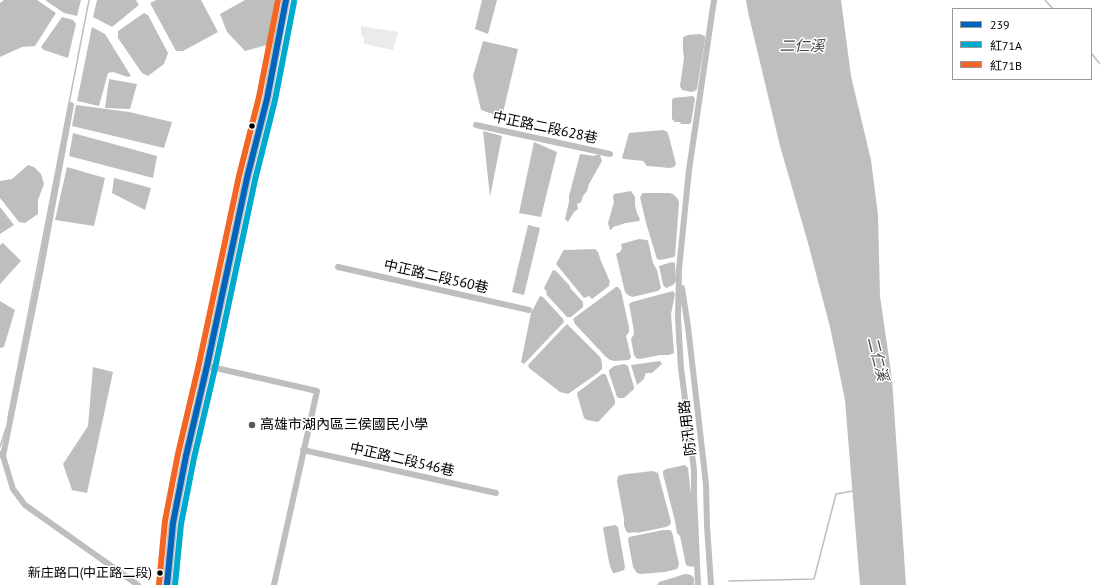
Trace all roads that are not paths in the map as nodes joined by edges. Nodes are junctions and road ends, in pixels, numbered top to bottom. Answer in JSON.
{"nodes":[{"id":1,"x":286,"y":0,"type":"edge"},
{"id":2,"x":714,"y":0,"type":"edge"},
{"id":3,"x":71,"y":105,"type":"dead end"},
{"id":4,"x":476,"y":125,"type":"dead end"},
{"id":5,"x":610,"y":154,"type":"dead end"},
{"id":6,"x":338,"y":267,"type":"dead end"},
{"id":7,"x":679,"y":269,"type":"junction"},
{"id":8,"x":529,"y":310,"type":"dead end"},
{"id":9,"x":207,"y":366,"type":"junction"},
{"id":10,"x":303,"y":450,"type":"junction"},
{"id":11,"x":2,"y":455,"type":"edge"},
{"id":12,"x":496,"y":493,"type":"dead end"},
{"id":13,"x":138,"y":585,"type":"edge"},
{"id":14,"x":167,"y":585,"type":"edge"},
{"id":15,"x":274,"y":585,"type":"edge"},
{"id":16,"x":698,"y":585,"type":"edge"},
{"id":17,"x":711,"y":585,"type":"edge"}],
"edges":[{"from":1,"to":9,"type":"main road"},
{"from":2,"to":7,"type":"street"},
{"from":3,"to":11,"type":"street"},
{"from":4,"to":5,"type":"street","name":"中正路二段628巷"},
{"from":6,"to":8,"type":"street","name":"中正路二段560巷"},
{"from":7,"to":16,"type":"street"},
{"from":7,"to":17,"type":"street","name":"防汛用路"},
{"from":9,"to":10,"type":"street"},
{"from":9,"to":14,"type":"main road"},
{"from":10,"to":12,"type":"street","name":"中正路二段546巷"},
{"from":10,"to":15,"type":"street"},
{"from":11,"to":13,"type":"street"}]}
